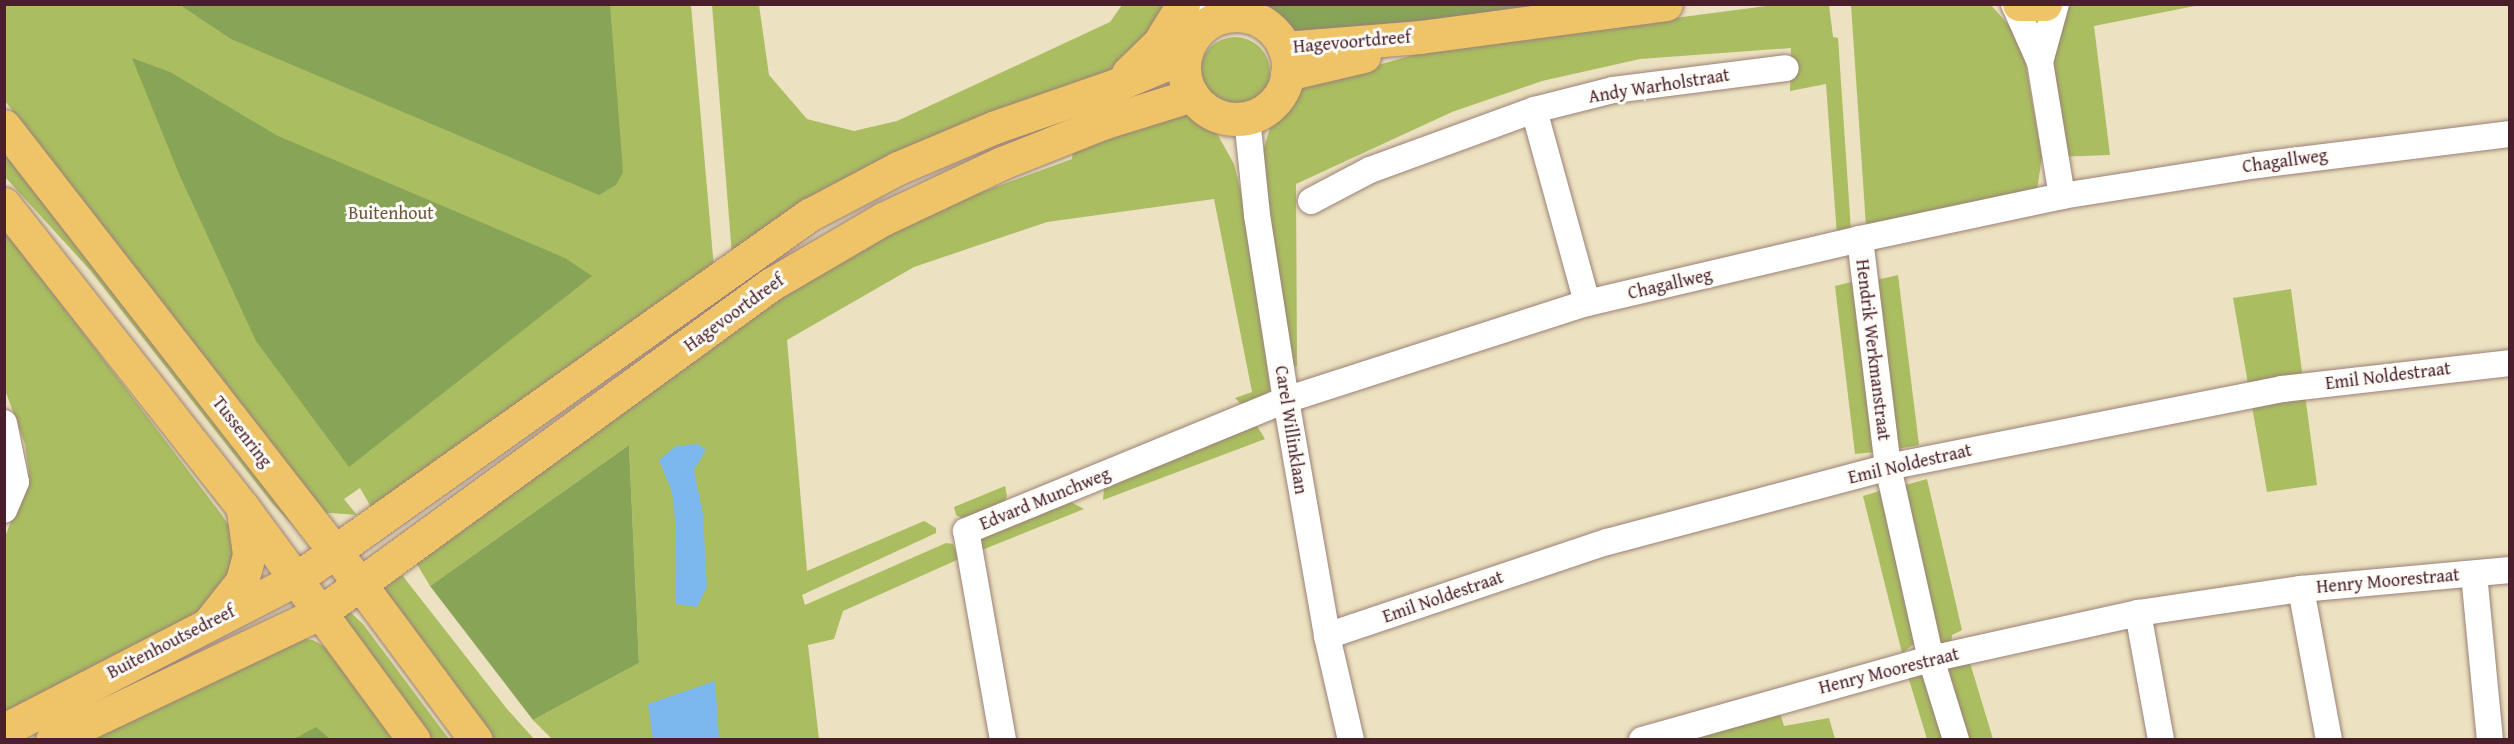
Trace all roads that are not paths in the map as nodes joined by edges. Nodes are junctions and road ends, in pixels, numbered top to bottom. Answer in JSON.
{"nodes":[{"id":1,"x":1666,"y":4,"type":"edge"},
{"id":2,"x":2014,"y":4,"type":"edge"},
{"id":3,"x":2019,"y":4,"type":"edge"},
{"id":4,"x":2045,"y":4,"type":"edge"},
{"id":5,"x":2056,"y":4,"type":"edge"},
{"id":6,"x":1200,"y":10,"type":"edge"},
{"id":7,"x":1238,"y":10,"type":"edge"},
{"id":8,"x":1185,"y":56,"type":"junction"},
{"id":9,"x":1285,"y":61,"type":"junction"},
{"id":10,"x":2040,"y":62,"type":"junction"},
{"id":11,"x":1786,"y":68,"type":"dead end"},
{"id":12,"x":1116,"y":85,"type":"junction"},
{"id":13,"x":1192,"y":95,"type":"junction"},
{"id":14,"x":1534,"y":110,"type":"junction"},
{"id":15,"x":1247,"y":118,"type":"junction"},
{"id":16,"x":4,"y":126,"type":"edge"},
{"id":17,"x":2510,"y":134,"type":"edge"},
{"id":18,"x":2062,"y":196,"type":"junction"},
{"id":19,"x":1311,"y":201,"type":"dead end"},
{"id":20,"x":4,"y":204,"type":"edge"},
{"id":21,"x":1860,"y":239,"type":"junction"},
{"id":22,"x":1587,"y":303,"type":"junction"},
{"id":23,"x":2510,"y":363,"type":"edge"},
{"id":24,"x":1286,"y":400,"type":"junction"},
{"id":25,"x":4,"y":423,"type":"edge"},
{"id":26,"x":1888,"y":467,"type":"junction"},
{"id":27,"x":242,"y":506,"type":"junction"},
{"id":28,"x":4,"y":510,"type":"edge"},
{"id":29,"x":336,"y":553,"type":"junction"},
{"id":30,"x":2510,"y":570,"type":"edge"},
{"id":31,"x":2474,"y":574,"type":"junction"},
{"id":32,"x":296,"y":579,"type":"junction"},
{"id":33,"x":360,"y":584,"type":"junction"},
{"id":34,"x":2301,"y":588,"type":"junction"},
{"id":35,"x":320,"y":613,"type":"junction"},
{"id":36,"x":2138,"y":613,"type":"junction"},
{"id":37,"x":209,"y":623,"type":"junction"},
{"id":38,"x":1327,"y":636,"type":"junction"},
{"id":39,"x":1931,"y":659,"type":"junction"},
{"id":40,"x":4,"y":730,"type":"edge"},
{"id":41,"x":52,"y":740,"type":"edge"},
{"id":42,"x":414,"y":740,"type":"edge"},
{"id":43,"x":476,"y":740,"type":"edge"},
{"id":44,"x":1003,"y":740,"type":"edge"},
{"id":45,"x":1351,"y":740,"type":"edge"},
{"id":46,"x":1642,"y":740,"type":"edge"},
{"id":47,"x":1956,"y":740,"type":"edge"},
{"id":48,"x":2161,"y":740,"type":"edge"},
{"id":49,"x":2329,"y":740,"type":"edge"},
{"id":50,"x":2490,"y":740,"type":"edge"}],
"edges":[{"from":1,"to":9,"type":"main road","name":"Hagevoortdreef"},
{"from":2,"to":10,"type":"street"},
{"from":3,"to":4,"type":"main road"},
{"from":5,"to":10,"type":"street"},
{"from":6,"to":7,"type":"main road"},
{"from":6,"to":8,"type":"main road"},
{"from":6,"to":12,"type":"main road"},
{"from":7,"to":9,"type":"main road"},
{"from":8,"to":12,"type":"main road","name":"Hagevoortdreef"},
{"from":8,"to":13,"type":"main road"},
{"from":9,"to":15,"type":"main road"},
{"from":10,"to":18,"type":"street"},
{"from":11,"to":14,"type":"street","name":"Andy Warholstraat"},
{"from":12,"to":29,"type":"main road","name":"Hagevoortdreef"},
{"from":13,"to":15,"type":"main road"},
{"from":13,"to":33,"type":"main road","name":"Hagevoortdreef"},
{"from":14,"to":19,"type":"street","name":"Andy Warholstraat"},
{"from":14,"to":22,"type":"street"},
{"from":15,"to":24,"type":"street","name":"Carel Willinklaan"},
{"from":16,"to":29,"type":"main road","name":"Tussenring"},
{"from":17,"to":18,"type":"street","name":"Chagallweg"},
{"from":18,"to":21,"type":"street","name":"Chagallweg"},
{"from":20,"to":27,"type":"main road"},
{"from":21,"to":22,"type":"street","name":"Chagallweg"},
{"from":21,"to":26,"type":"street","name":"Hendrik Werkmanstraat"},
{"from":22,"to":24,"type":"street","name":"Chagallweg"},
{"from":23,"to":26,"type":"street","name":"Emil Noldestraat"},
{"from":24,"to":38,"type":"street","name":"Carel Willinklaan"},
{"from":24,"to":44,"type":"street","name":"Edvard Munchweg"},
{"from":25,"to":28,"type":"street"},
{"from":26,"to":38,"type":"street","name":"Emil Noldestraat"},
{"from":26,"to":39,"type":"street","name":"Hendrik Werkmanstraat"},
{"from":27,"to":32,"type":"main road"},
{"from":27,"to":37,"type":"main road"},
{"from":29,"to":32,"type":"main road","name":"Buitenhoutsedreef"},
{"from":29,"to":33,"type":"main road","name":"Tussenring"},
{"from":30,"to":31,"type":"street","name":"Henry Moorestraat"},
{"from":31,"to":34,"type":"street","name":"Henry Moorestraat"},
{"from":31,"to":50,"type":"street","name":"Henry Moorestraat"},
{"from":32,"to":35,"type":"main road"},
{"from":32,"to":37,"type":"main road","name":"Buitenhoutsedreef"},
{"from":33,"to":35,"type":"main road","name":"Hagevoortdreef"},
{"from":33,"to":43,"type":"main road","name":"Tussenring"},
{"from":34,"to":36,"type":"street","name":"Henry Moorestraat"},
{"from":34,"to":49,"type":"street","name":"Henry Moorestraat"},
{"from":35,"to":41,"type":"main road","name":"Buitenhoutsedreef"},
{"from":35,"to":42,"type":"main road"},
{"from":36,"to":39,"type":"street","name":"Henry Moorestraat"},
{"from":36,"to":48,"type":"street"},
{"from":37,"to":40,"type":"main road","name":"Buitenhoutsedreef"},
{"from":38,"to":45,"type":"street","name":"Carel Willinklaan"},
{"from":39,"to":46,"type":"street","name":"Henry Moorestraat"},
{"from":39,"to":47,"type":"street","name":"Hendrik Werkmanstraat"}]}
